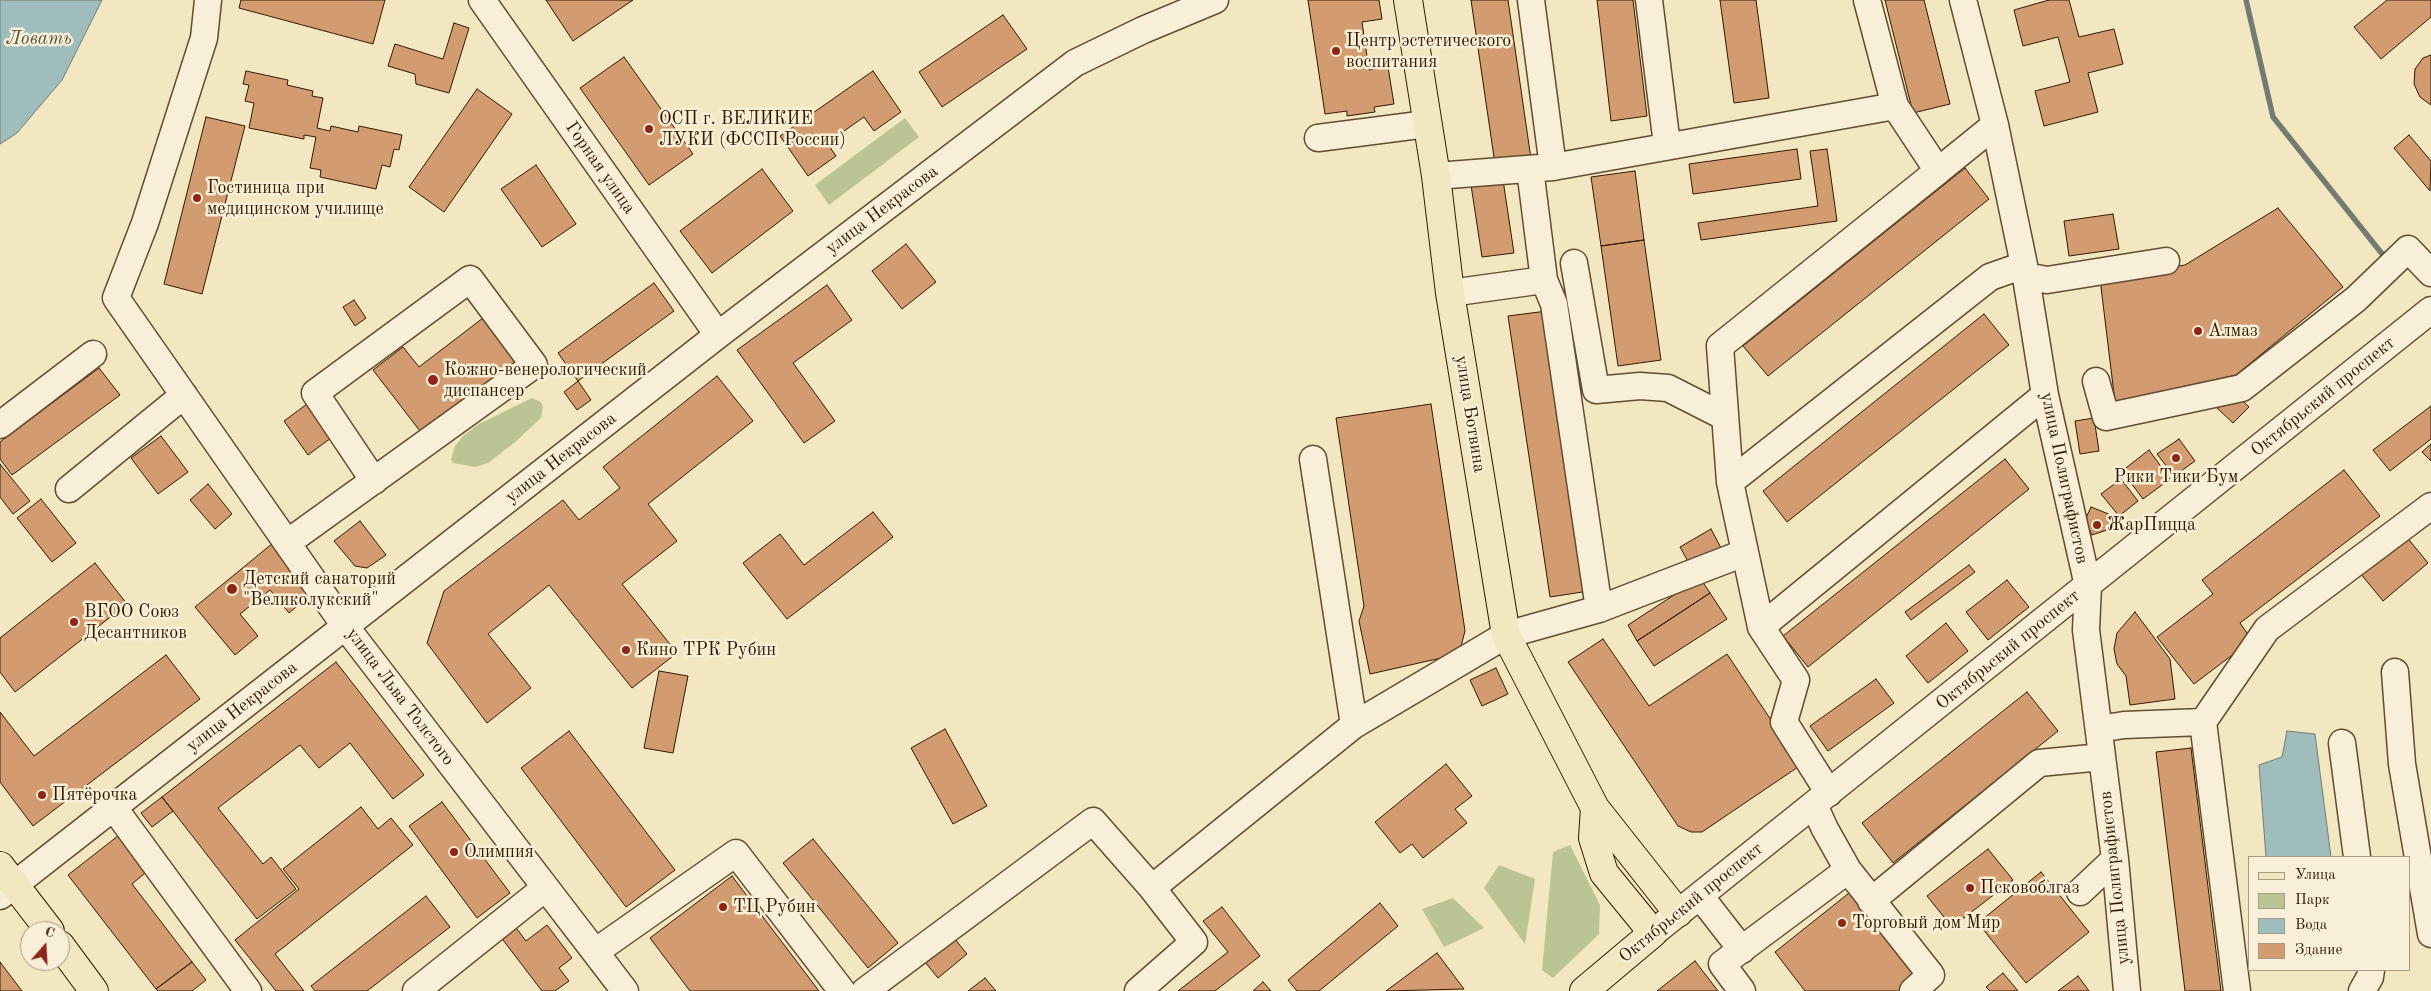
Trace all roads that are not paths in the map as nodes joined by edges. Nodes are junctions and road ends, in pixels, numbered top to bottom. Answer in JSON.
{"nodes":[{"id":1,"x":208,"y":0,"type":"edge"},
{"id":2,"x":482,"y":0,"type":"edge"},
{"id":3,"x":1215,"y":0,"type":"edge"},
{"id":4,"x":1408,"y":0,"type":"edge"},
{"id":5,"x":1531,"y":0,"type":"edge"},
{"id":6,"x":1649,"y":0,"type":"edge"},
{"id":7,"x":1867,"y":0,"type":"edge"},
{"id":8,"x":1963,"y":0,"type":"edge"},
{"id":9,"x":1175,"y":8,"type":"edge"},
{"id":10,"x":1895,"y":106,"type":"junction"},
{"id":11,"x":1427,"y":124,"type":"junction"},
{"id":12,"x":1994,"y":125,"type":"junction"},
{"id":13,"x":1318,"y":138,"type":"dead end"},
{"id":14,"x":1667,"y":145,"type":"junction"},
{"id":15,"x":1541,"y":168,"type":"junction"},
{"id":16,"x":1938,"y":171,"type":"junction"},
{"id":17,"x":1436,"y":176,"type":"junction"},
{"id":18,"x":2166,"y":261,"type":"dead end"},
{"id":19,"x":1574,"y":263,"type":"dead end"},
{"id":20,"x":2024,"y":271,"type":"junction"},
{"id":21,"x":2431,"y":273,"type":"edge"},
{"id":22,"x":1544,"y":280,"type":"junction"},
{"id":23,"x":1450,"y":293,"type":"junction"},
{"id":24,"x":2431,"y":310,"type":"edge"},
{"id":25,"x":718,"y":335,"type":"junction"},
{"id":26,"x":93,"y":354,"type":"dead end"},
{"id":27,"x":2096,"y":381,"type":"dead end"},
{"id":28,"x":184,"y":395,"type":"junction"},
{"id":29,"x":2045,"y":395,"type":"junction"},
{"id":30,"x":1725,"y":417,"type":"junction"},
{"id":31,"x":0,"y":425,"type":"edge"},
{"id":32,"x":1313,"y":459,"type":"dead end"},
{"id":33,"x":374,"y":481,"type":"junction"},
{"id":34,"x":1730,"y":482,"type":"junction"},
{"id":35,"x":69,"y":489,"type":"dead end"},
{"id":36,"x":2431,"y":506,"type":"edge"},
{"id":37,"x":287,"y":543,"type":"junction"},
{"id":38,"x":1744,"y":553,"type":"junction"},
{"id":39,"x":2088,"y":586,"type":"junction"},
{"id":40,"x":1599,"y":609,"type":"junction"},
{"id":41,"x":345,"y":626,"type":"junction"},
{"id":42,"x":1760,"y":627,"type":"junction"},
{"id":43,"x":1506,"y":635,"type":"junction"},
{"id":44,"x":2395,"y":672,"type":"dead end"},
{"id":45,"x":2203,"y":722,"type":"junction"},
{"id":46,"x":1354,"y":725,"type":"junction"},
{"id":47,"x":2099,"y":728,"type":"junction"},
{"id":48,"x":2342,"y":743,"type":"dead end"},
{"id":49,"x":2102,"y":757,"type":"junction"},
{"id":50,"x":1822,"y":799,"type":"junction"},
{"id":51,"x":114,"y":808,"type":"junction"},
{"id":52,"x":1594,"y":808,"type":"junction"},
{"id":53,"x":2357,"y":856,"type":"edge"},
{"id":54,"x":2115,"y":858,"type":"junction"},
{"id":55,"x":1848,"y":870,"type":"junction"},
{"id":56,"x":5,"y":882,"type":"edge"},
{"id":57,"x":545,"y":888,"type":"junction"},
{"id":58,"x":1152,"y":888,"type":"junction"},
{"id":59,"x":2080,"y":892,"type":"dead end"},
{"id":60,"x":1700,"y":896,"type":"junction"},
{"id":61,"x":1871,"y":901,"type":"junction"},
{"id":62,"x":1678,"y":913,"type":"junction"},
{"id":63,"x":41,"y":921,"type":"edge"},
{"id":64,"x":1653,"y":934,"type":"junction"},
{"id":65,"x":2431,"y":934,"type":"edge"},
{"id":66,"x":1742,"y":950,"type":"junction"},
{"id":67,"x":595,"y":952,"type":"junction"},
{"id":68,"x":70,"y":959,"type":"edge"},
{"id":69,"x":2371,"y":971,"type":"edge"},
{"id":70,"x":94,"y":991,"type":"edge"},
{"id":71,"x":248,"y":991,"type":"edge"},
{"id":72,"x":416,"y":991,"type":"edge"},
{"id":73,"x":625,"y":991,"type":"edge"},
{"id":74,"x":842,"y":991,"type":"edge"},
{"id":75,"x":864,"y":991,"type":"edge"},
{"id":76,"x":1138,"y":991,"type":"edge"},
{"id":77,"x":1584,"y":991,"type":"edge"},
{"id":78,"x":1742,"y":991,"type":"edge"},
{"id":79,"x":1913,"y":991,"type":"edge"},
{"id":80,"x":2127,"y":991,"type":"edge"},
{"id":81,"x":2237,"y":991,"type":"edge"},
{"id":82,"x":2362,"y":991,"type":"edge"}],
"edges":[{"from":1,"to":28,"type":"street","name":"улица Льва Толстого"},
{"from":2,"to":25,"type":"street","name":"Горная улица"},
{"from":3,"to":9,"type":"street","name":"улица Некрасова"},
{"from":4,"to":11,"type":"main road","name":"улица Ботвина"},
{"from":5,"to":15,"type":"street"},
{"from":6,"to":14,"type":"street"},
{"from":7,"to":10,"type":"street"},
{"from":8,"to":12,"type":"street","name":"улица Полиграфистов"},
{"from":9,"to":25,"type":"street","name":"улица Некрасова"},
{"from":10,"to":14,"type":"street"},
{"from":10,"to":16,"type":"street"},
{"from":11,"to":13,"type":"street"},
{"from":11,"to":17,"type":"main road","name":"улица Ботвина"},
{"from":12,"to":16,"type":"street"},
{"from":12,"to":20,"type":"street","name":"улица Полиграфистов"},
{"from":14,"to":15,"type":"street"},
{"from":15,"to":17,"type":"street"},
{"from":15,"to":22,"type":"street"},
{"from":16,"to":30,"type":"street"},
{"from":17,"to":23,"type":"main road","name":"улица Ботвина"},
{"from":18,"to":20,"type":"street"},
{"from":19,"to":30,"type":"street"},
{"from":20,"to":29,"type":"street","name":"улица Полиграфистов"},
{"from":20,"to":34,"type":"street"},
{"from":21,"to":27,"type":"street"},
{"from":22,"to":23,"type":"street"},
{"from":22,"to":40,"type":"street"},
{"from":23,"to":43,"type":"main road","name":"улица Ботвина"},
{"from":24,"to":39,"type":"street","name":"Октябрьский проспект"},
{"from":25,"to":41,"type":"street","name":"улица Некрасова"},
{"from":26,"to":31,"type":"street"},
{"from":28,"to":35,"type":"street"},
{"from":28,"to":37,"type":"street","name":"улица Льва Толстого"},
{"from":29,"to":39,"type":"street","name":"улица Полиграфистов"},
{"from":29,"to":42,"type":"street"},
{"from":30,"to":34,"type":"street"},
{"from":32,"to":46,"type":"street"},
{"from":33,"to":33,"type":"street"},
{"from":33,"to":37,"type":"street"},
{"from":34,"to":38,"type":"street"},
{"from":36,"to":45,"type":"street"},
{"from":37,"to":41,"type":"street","name":"улица Льва Толстого"},
{"from":38,"to":40,"type":"street"},
{"from":38,"to":42,"type":"street"},
{"from":39,"to":47,"type":"street","name":"улица Полиграфистов"},
{"from":39,"to":50,"type":"street","name":"Октябрьский проспект"},
{"from":40,"to":43,"type":"street"},
{"from":41,"to":51,"type":"street","name":"улица Некрасова"},
{"from":41,"to":57,"type":"street","name":"улица Льва Толстого"},
{"from":42,"to":50,"type":"street"},
{"from":43,"to":46,"type":"street"},
{"from":43,"to":52,"type":"main road","name":"улица Ботвина"},
{"from":44,"to":65,"type":"street"},
{"from":45,"to":47,"type":"street"},
{"from":45,"to":81,"type":"street"},
{"from":46,"to":58,"type":"street"},
{"from":47,"to":49,"type":"street","name":"улица Полиграфистов"},
{"from":48,"to":53,"type":"street"},
{"from":49,"to":54,"type":"street","name":"улица Полиграфистов"},
{"from":49,"to":61,"type":"street"},
{"from":50,"to":55,"type":"street"},
{"from":50,"to":60,"type":"street","name":"Октябрьский проспект"},
{"from":51,"to":56,"type":"street","name":"улица Некрасова"},
{"from":51,"to":71,"type":"street"},
{"from":52,"to":62,"type":"main road","name":"улица Ботвина"},
{"from":52,"to":64,"type":"main road","name":"улица Ботвина"},
{"from":54,"to":59,"type":"street"},
{"from":54,"to":80,"type":"street","name":"улица Полиграфистов"},
{"from":55,"to":61,"type":"street"},
{"from":55,"to":66,"type":"street"},
{"from":56,"to":63,"type":"main road"},
{"from":57,"to":67,"type":"street","name":"улица Льва Толстого"},
{"from":57,"to":72,"type":"street"},
{"from":58,"to":75,"type":"street"},
{"from":58,"to":76,"type":"street"},
{"from":60,"to":62,"type":"street","name":"Октябрьский проспект"},
{"from":60,"to":66,"type":"street"},
{"from":61,"to":79,"type":"street"},
{"from":62,"to":64,"type":"street","name":"Октябрьский проспект"},
{"from":64,"to":77,"type":"main road","name":"Октябрьский проспект"},
{"from":66,"to":78,"type":"street"},
{"from":67,"to":73,"type":"street","name":"улица Льва Толстого"},
{"from":67,"to":74,"type":"street"},
{"from":68,"to":70,"type":"main road"},
{"from":69,"to":82,"type":"street"}]}
